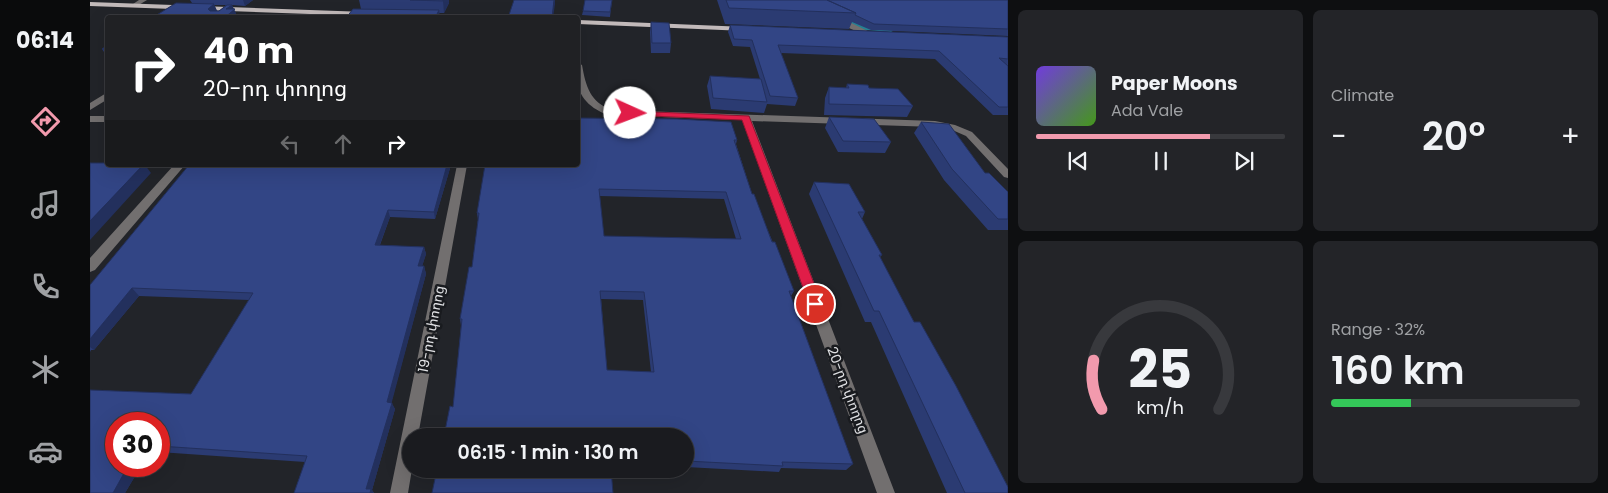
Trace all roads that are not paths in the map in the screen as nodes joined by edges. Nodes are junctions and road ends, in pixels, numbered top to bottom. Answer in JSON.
{"nodes":[{"id":1,"x":144,"y":0,"type":"edge"},
{"id":2,"x":90,"y":4,"type":"edge"},
{"id":3,"x":135,"y":5,"type":"junction"},
{"id":4,"x":230,"y":9,"type":"junction"},
{"id":5,"x":377,"y":14,"type":"edge"},
{"id":6,"x":221,"y":15,"type":"edge"},
{"id":7,"x":828,"y":15,"type":"edge"},
{"id":8,"x":580,"y":22,"type":"edge"},
{"id":9,"x":757,"y":29,"type":"edge"},
{"id":10,"x":843,"y":33,"type":"edge"},
{"id":11,"x":870,"y":34,"type":"junction"},
{"id":12,"x":880,"y":34,"type":"edge"},
{"id":13,"x":581,"y":95,"type":"edge"},
{"id":14,"x":105,"y":97,"type":"edge"},
{"id":15,"x":90,"y":107,"type":"edge"},
{"id":16,"x":746,"y":118,"type":"junction"},
{"id":17,"x":90,"y":119,"type":"edge"},
{"id":18,"x":105,"y":119,"type":"edge"},
{"id":19,"x":178,"y":167,"type":"edge"},
{"id":20,"x":462,"y":167,"type":"edge"},
{"id":21,"x":1008,"y":175,"type":"edge"},
{"id":22,"x":90,"y":267,"type":"edge"},
{"id":23,"x":398,"y":493,"type":"edge"},
{"id":24,"x":886,"y":493,"type":"edge"}],
"edges":[{"from":1,"to":3,"type":"street"},
{"from":2,"to":3,"type":"main road"},
{"from":3,"to":4,"type":"main road"},
{"from":4,"to":5,"type":"main road"},
{"from":4,"to":6,"type":"street"},
{"from":7,"to":11,"type":"street"},
{"from":8,"to":9,"type":"main road"},
{"from":10,"to":11,"type":"main road"},
{"from":11,"to":12,"type":"main road"},
{"from":13,"to":16,"type":"street"},
{"from":14,"to":15,"type":"street"},
{"from":16,"to":21,"type":"street"},
{"from":16,"to":24,"type":"street","name":"20-րդ փողոց"},
{"from":17,"to":18,"type":"street"},
{"from":19,"to":22,"type":"street"},
{"from":20,"to":23,"type":"street","name":"19-րդ փողոց"}]}
